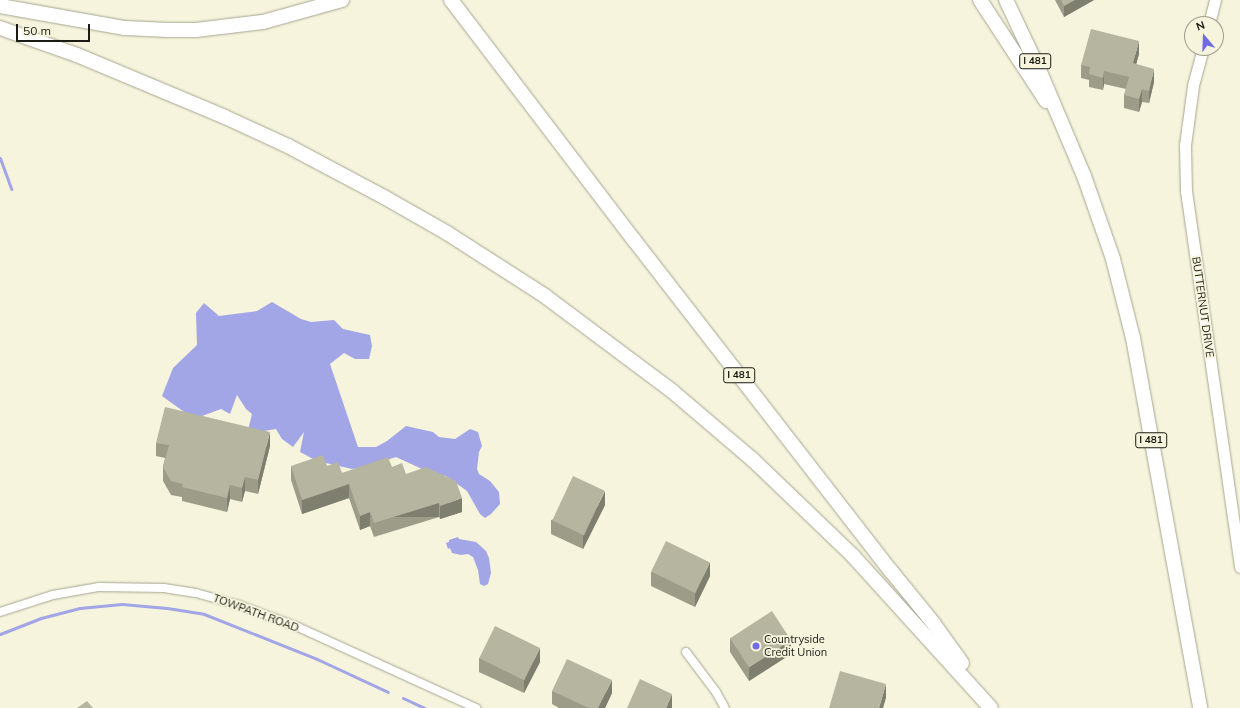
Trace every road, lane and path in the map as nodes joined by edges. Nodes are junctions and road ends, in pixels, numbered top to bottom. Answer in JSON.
{"nodes":[{"id":1,"x":342,"y":0,"type":"edge"},
{"id":2,"x":451,"y":0,"type":"edge"},
{"id":3,"x":980,"y":0,"type":"edge"},
{"id":4,"x":1006,"y":0,"type":"edge"},
{"id":5,"x":1215,"y":0,"type":"edge"},
{"id":6,"x":0,"y":6,"type":"edge"},
{"id":7,"x":1211,"y":16,"type":"edge"},
{"id":8,"x":0,"y":28,"type":"edge"},
{"id":9,"x":1201,"y":56,"type":"edge"},
{"id":10,"x":1061,"y":123,"type":"junction"},
{"id":11,"x":1240,"y":567,"type":"edge"},
{"id":12,"x":0,"y":612,"type":"edge"},
{"id":13,"x":686,"y":652,"type":"dead end"},
{"id":14,"x":476,"y":708,"type":"edge"},
{"id":15,"x":725,"y":708,"type":"edge"},
{"id":16,"x":992,"y":708,"type":"edge"},
{"id":17,"x":1200,"y":708,"type":"edge"}],
"edges":[{"from":1,"to":6,"type":"highway"},
{"from":2,"to":16,"type":"highway","number":"I 481"},
{"from":3,"to":10,"type":"highway"},
{"from":4,"to":10,"type":"highway","number":"I 481"},
{"from":5,"to":7,"type":"street"},
{"from":8,"to":16,"type":"highway"},
{"from":9,"to":11,"type":"street","name":"BUTTERNUT DRIVE"},
{"from":10,"to":17,"type":"highway","number":"I 481"},
{"from":12,"to":14,"type":"street","name":"TOWPATH ROAD"},
{"from":13,"to":15,"type":"street"}]}
